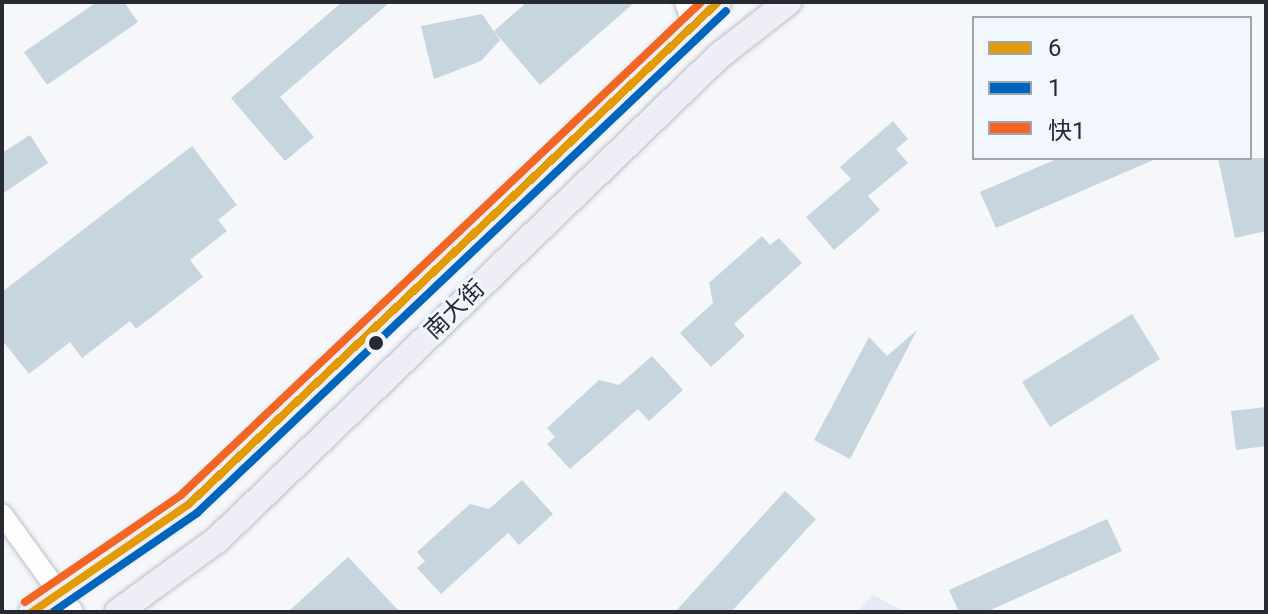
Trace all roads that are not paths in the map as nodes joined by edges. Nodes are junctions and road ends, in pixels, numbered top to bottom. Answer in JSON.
{"nodes":[{"id":1,"x":718,"y":2,"type":"edge"},
{"id":2,"x":788,"y":2,"type":"edge"},
{"id":3,"x":688,"y":12,"type":"edge"},
{"id":4,"x":2,"y":514,"type":"edge"},
{"id":5,"x":68,"y":604,"type":"edge"},
{"id":6,"x":32,"y":612,"type":"edge"},
{"id":7,"x":118,"y":612,"type":"edge"}],
"edges":[{"from":1,"to":3,"type":"main road","name":"南大街"},
{"from":2,"to":7,"type":"main road","name":"南大街"},
{"from":3,"to":5,"type":"main road","name":"南大街"},
{"from":4,"to":5,"type":"street"},
{"from":5,"to":6,"type":"main road","name":"南大街"}]}
